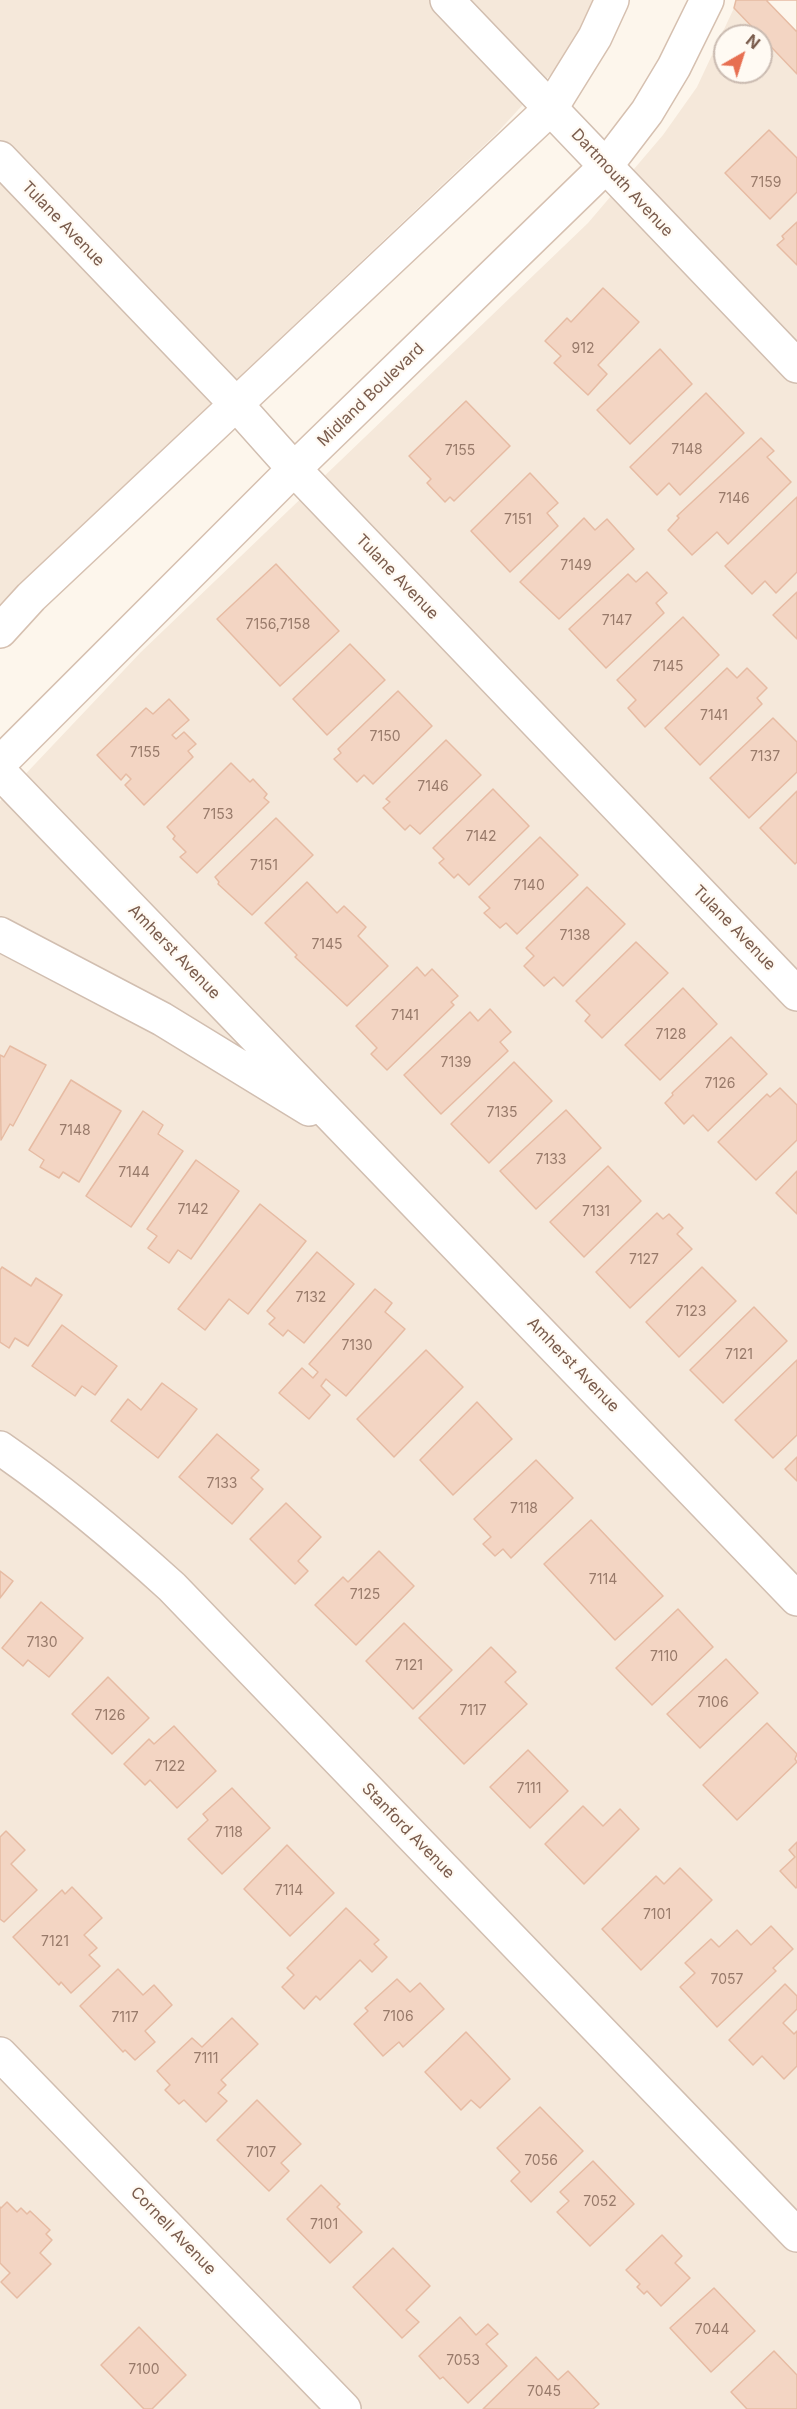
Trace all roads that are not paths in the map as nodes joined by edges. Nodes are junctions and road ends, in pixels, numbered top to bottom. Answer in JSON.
{"nodes":[{"id":1,"x":447,"y":0,"type":"edge"},
{"id":2,"x":612,"y":0,"type":"edge"},
{"id":3,"x":706,"y":0,"type":"edge"},
{"id":4,"x":551,"y":108,"type":"junction"},
{"id":5,"x":0,"y":158,"type":"edge"},
{"id":6,"x":605,"y":167,"type":"junction"},
{"id":7,"x":797,"y":366,"type":"edge"},
{"id":8,"x":236,"y":404,"type":"junction"},
{"id":9,"x":294,"y":470,"type":"junction"},
{"id":10,"x":0,"y":632,"type":"edge"},
{"id":11,"x":0,"y":763,"type":"edge"},
{"id":12,"x":0,"y":772,"type":"edge"},
{"id":13,"x":0,"y":934,"type":"edge"},
{"id":14,"x":797,"y":994,"type":"edge"},
{"id":15,"x":348,"y":1132,"type":"junction"},
{"id":16,"x":0,"y":1448,"type":"edge"},
{"id":17,"x":797,"y":1599,"type":"edge"},
{"id":18,"x":0,"y":2054,"type":"edge"},
{"id":19,"x":797,"y":2235,"type":"edge"},
{"id":20,"x":344,"y":2409,"type":"edge"}],
"edges":[{"from":1,"to":4,"type":"street","name":"Dartmouth Avenue"},
{"from":2,"to":4,"type":"street"},
{"from":3,"to":6,"type":"street","name":"Midland Boulevard"},
{"from":4,"to":6,"type":"street","name":"Dartmouth Avenue"},
{"from":4,"to":8,"type":"street"},
{"from":5,"to":8,"type":"street","name":"Tulane Avenue"},
{"from":6,"to":7,"type":"street","name":"Dartmouth Avenue"},
{"from":6,"to":9,"type":"street","name":"Midland Boulevard"},
{"from":8,"to":9,"type":"street","name":"Tulane Avenue"},
{"from":8,"to":10,"type":"street"},
{"from":9,"to":11,"type":"street","name":"Midland Boulevard"},
{"from":9,"to":14,"type":"street","name":"Tulane Avenue"},
{"from":12,"to":15,"type":"street","name":"Amherst Avenue"},
{"from":13,"to":15,"type":"street","name":"Amherst Avenue"},
{"from":15,"to":17,"type":"street","name":"Amherst Avenue"},
{"from":16,"to":19,"type":"street","name":"Stanford Avenue"},
{"from":18,"to":20,"type":"street","name":"Cornell Avenue"}]}
